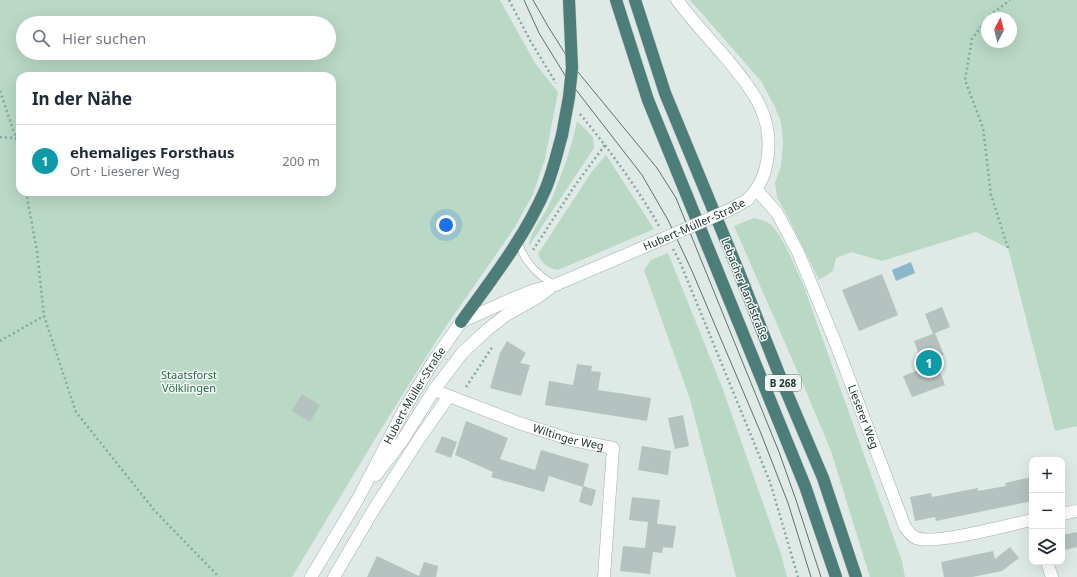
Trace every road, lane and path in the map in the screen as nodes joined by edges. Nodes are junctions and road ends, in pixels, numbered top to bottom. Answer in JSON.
{"nodes":[{"id":1,"x":509,"y":0,"type":"edge"},
{"id":2,"x":569,"y":0,"type":"edge"},
{"id":3,"x":616,"y":0,"type":"edge"},
{"id":4,"x":635,"y":0,"type":"edge"},
{"id":5,"x":677,"y":0,"type":"edge"},
{"id":6,"x":1010,"y":0,"type":"edge"},
{"id":7,"x":561,"y":89,"type":"dead end"},
{"id":8,"x":0,"y":91,"type":"edge"},
{"id":9,"x":576,"y":108,"type":"dead end"},
{"id":10,"x":0,"y":137,"type":"edge"},
{"id":11,"x":16,"y":138,"type":"joint"},
{"id":12,"x":606,"y":145,"type":"junction"},
{"id":13,"x":757,"y":190,"type":"junction"},
{"id":14,"x":27,"y":196,"type":"edge"},
{"id":15,"x":662,"y":230,"type":"dead end"},
{"id":16,"x":518,"y":242,"type":"junction"},
{"id":17,"x":669,"y":243,"type":"dead end"},
{"id":18,"x":1008,"y":248,"type":"dead end"},
{"id":19,"x":533,"y":250,"type":"dead end"},
{"id":20,"x":555,"y":285,"type":"junction"},
{"id":21,"x":44,"y":316,"type":"junction"},
{"id":22,"x":461,"y":322,"type":"junction"},
{"id":23,"x":0,"y":341,"type":"edge"},
{"id":24,"x":494,"y":344,"type":"dead end"},
{"id":25,"x":434,"y":390,"type":"junction"},
{"id":26,"x":453,"y":398,"type":"junction"},
{"id":27,"x":359,"y":497,"type":"junction"},
{"id":28,"x":1077,"y":511,"type":"edge"},
{"id":29,"x":1065,"y":513,"type":"edge"},
{"id":30,"x":1029,"y":521,"type":"edge"},
{"id":31,"x":1048,"y":565,"type":"edge"},
{"id":32,"x":219,"y":577,"type":"edge"},
{"id":33,"x":312,"y":577,"type":"edge"},
{"id":34,"x":334,"y":577,"type":"edge"},
{"id":35,"x":604,"y":577,"type":"edge"},
{"id":36,"x":798,"y":577,"type":"edge"},
{"id":37,"x":836,"y":577,"type":"edge"},
{"id":38,"x":856,"y":577,"type":"edge"},
{"id":39,"x":1052,"y":577,"type":"edge"}],
"edges":[{"from":1,"to":7,"type":"path"},
{"from":2,"to":16,"type":"highway","bridge":true},
{"from":3,"to":37,"type":"highway","name":"Lebacher Landstraße","number":"B 268"},
{"from":4,"to":38,"type":"highway","name":"Lebacher Landstraße","number":"B 268"},
{"from":5,"to":13,"type":"main road","name":"Hubert-Müller-Straße"},
{"from":6,"to":18,"type":"path"},
{"from":8,"to":11,"type":"path"},
{"from":9,"to":12,"type":"path"},
{"from":10,"to":11,"type":"path"},
{"from":12,"to":15,"type":"path"},
{"from":12,"to":19,"type":"path"},
{"from":13,"to":20,"type":"main road","name":"Hubert-Müller-Straße","bridge":true},
{"from":13,"to":30,"type":"main road","name":"Lieserer Weg"},
{"from":14,"to":21,"type":"path"},
{"from":16,"to":20,"type":"lane"},
{"from":16,"to":22,"type":"highway"},
{"from":17,"to":36,"type":"path"},
{"from":20,"to":22,"type":"main road","name":"Hubert-Müller-Straße"},
{"from":20,"to":25,"type":"main road","name":"Hubert-Müller-Straße"},
{"from":21,"to":23,"type":"path"},
{"from":21,"to":32,"type":"path"},
{"from":22,"to":27,"type":"main road","name":"Hubert-Müller-Straße"},
{"from":24,"to":26,"type":"path"},
{"from":25,"to":26,"type":"main road"},
{"from":25,"to":27,"type":"main road","name":"Hubert-Müller-Straße"},
{"from":26,"to":34,"type":"main road"},
{"from":26,"to":35,"type":"main road","name":"Wiltinger Weg"},
{"from":27,"to":33,"type":"main road","name":"Hubert-Müller-Straße"},
{"from":28,"to":29,"type":"main road"},
{"from":31,"to":39,"type":"main road"}]}
